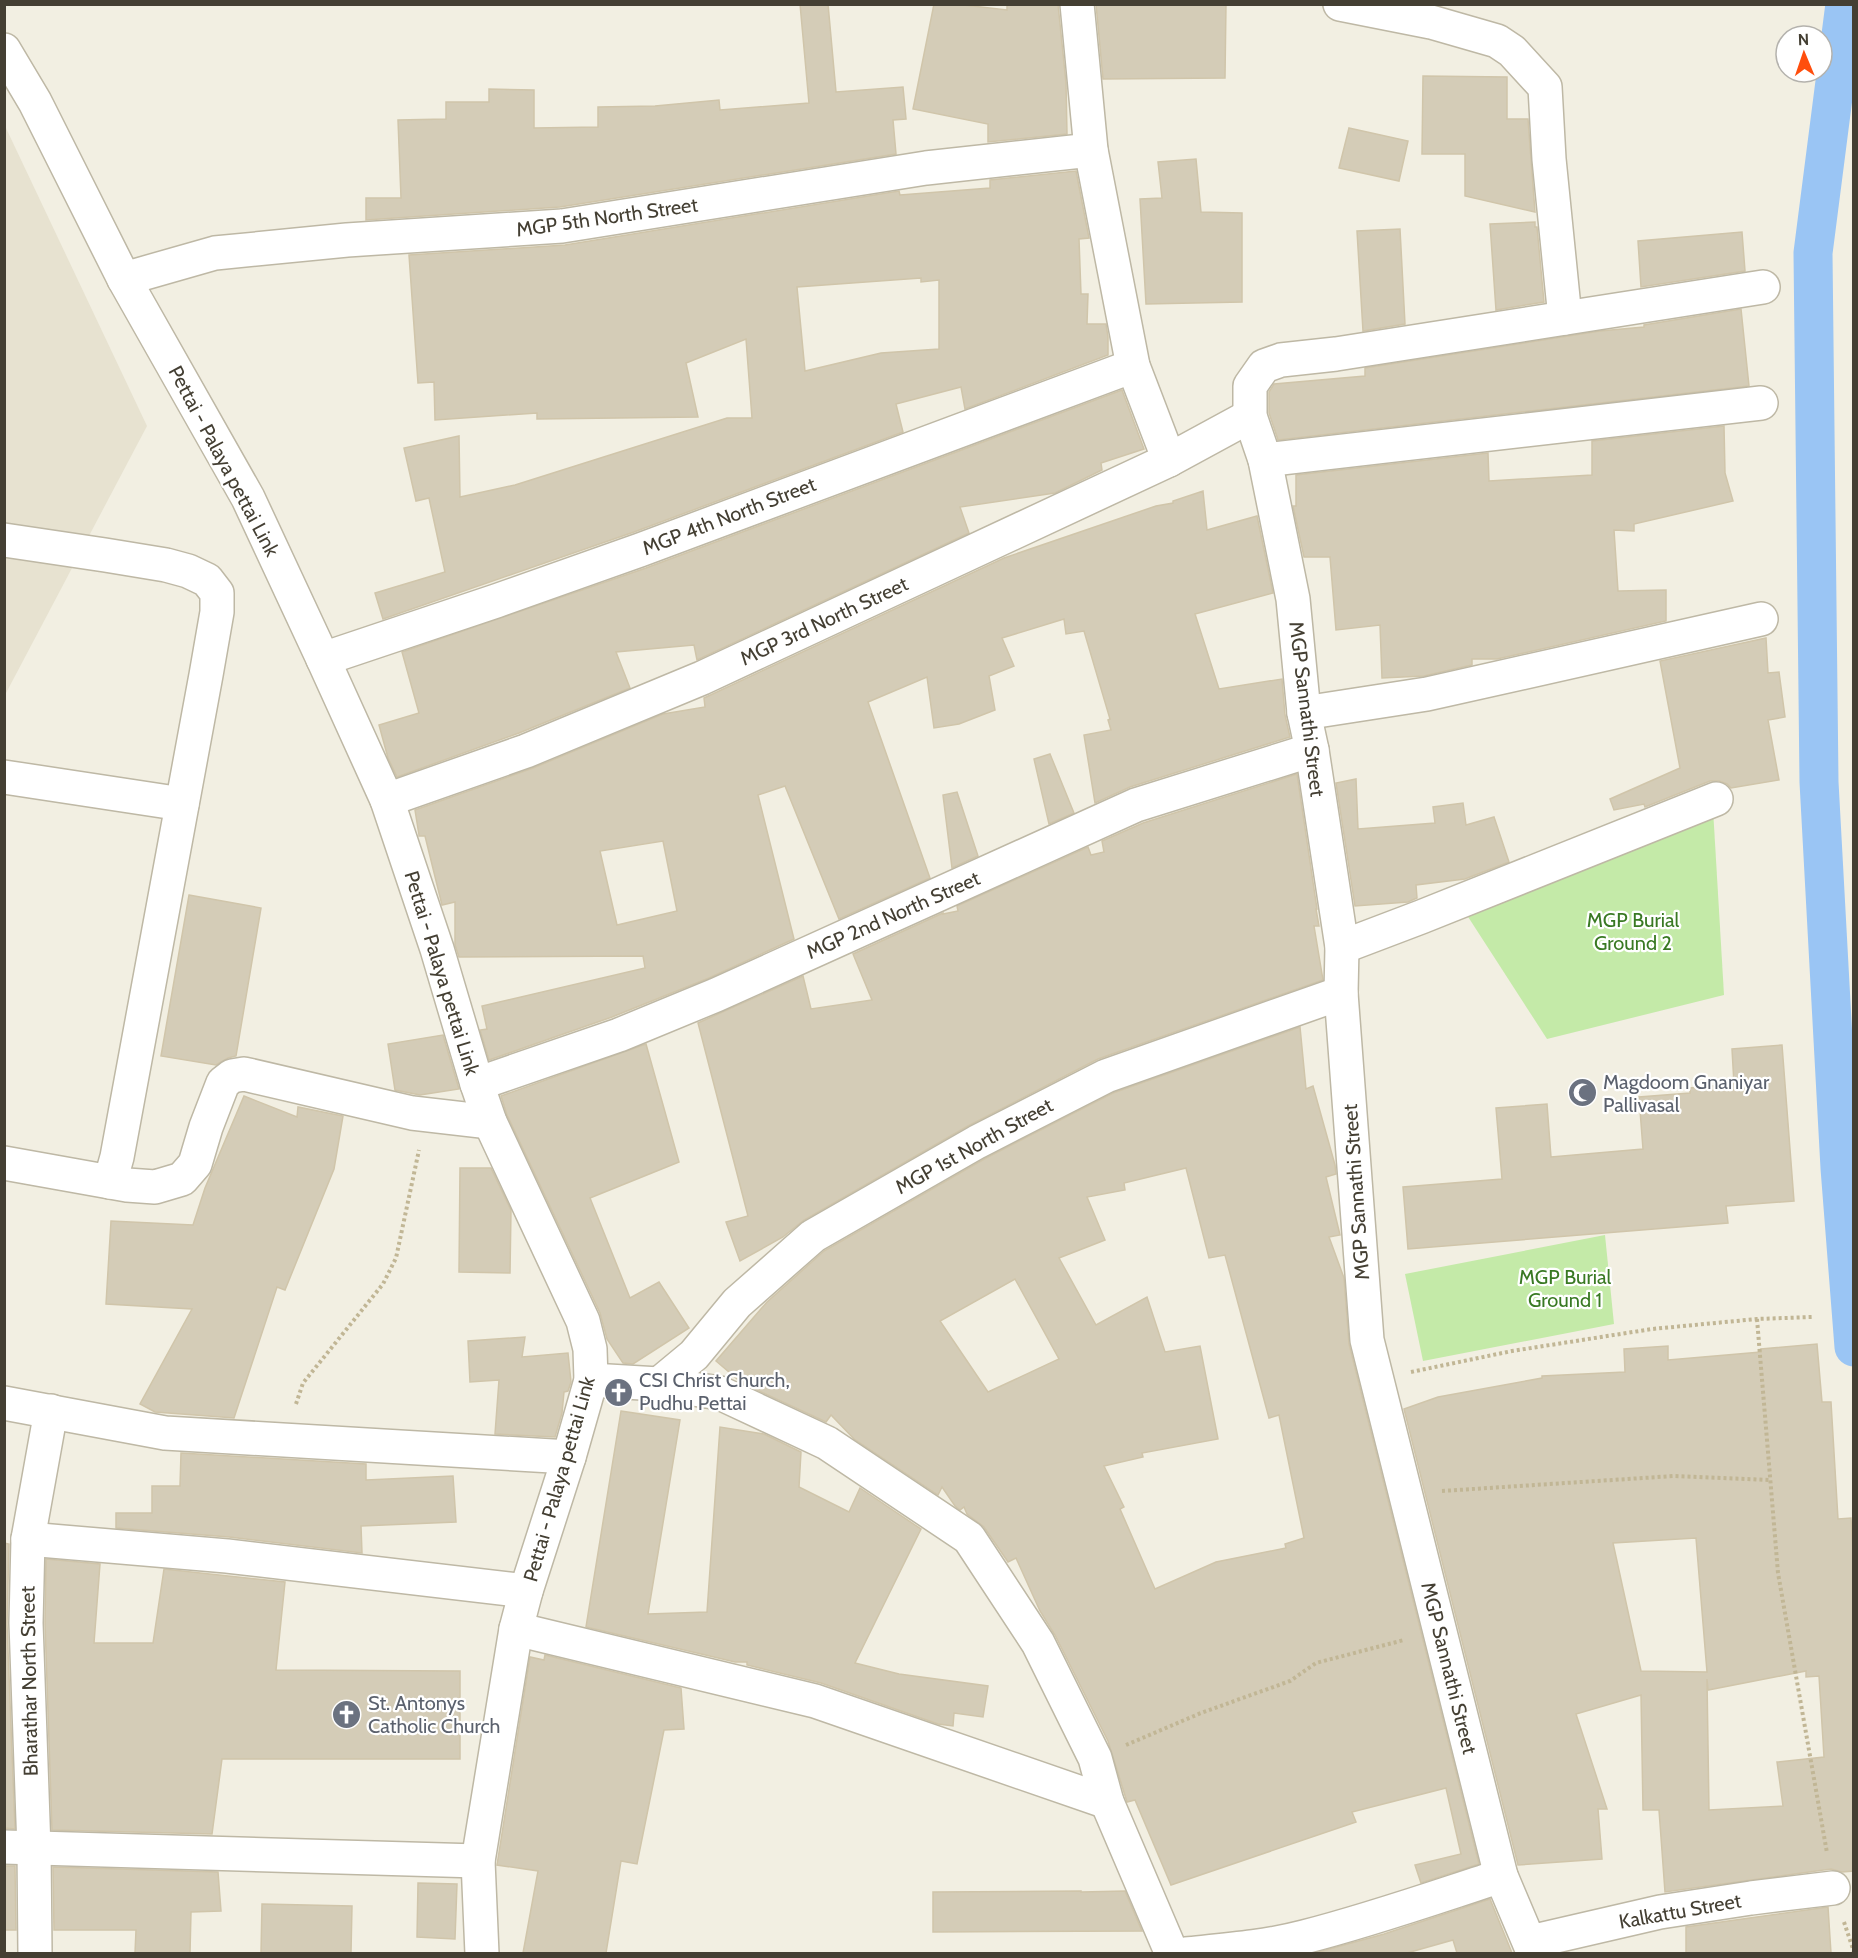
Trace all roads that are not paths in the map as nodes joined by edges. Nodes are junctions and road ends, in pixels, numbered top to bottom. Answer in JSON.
{"nodes":[{"id":1,"x":1077,"y":4,"type":"edge"},
{"id":2,"x":1340,"y":4,"type":"edge"},
{"id":3,"x":4,"y":50,"type":"edge"},
{"id":4,"x":1091,"y":150,"type":"junction"},
{"id":5,"x":124,"y":279,"type":"junction"},
{"id":6,"x":1763,"y":287,"type":"dead end"},
{"id":7,"x":1564,"y":318,"type":"junction"},
{"id":8,"x":1133,"y":366,"type":"junction"},
{"id":9,"x":1761,"y":403,"type":"dead end"},
{"id":10,"x":1250,"y":416,"type":"junction"},
{"id":11,"x":1169,"y":460,"type":"junction"},
{"id":12,"x":1264,"y":460,"type":"junction"},
{"id":13,"x":4,"y":540,"type":"edge"},
{"id":14,"x":1761,"y":619,"type":"dead end"},
{"id":15,"x":323,"y":659,"type":"junction"},
{"id":16,"x":1304,"y":714,"type":"junction"},
{"id":17,"x":1312,"y":750,"type":"junction"},
{"id":18,"x":4,"y":777,"type":"edge"},
{"id":19,"x":1716,"y":799,"type":"dead end"},
{"id":20,"x":387,"y":800,"type":"junction"},
{"id":21,"x":182,"y":804,"type":"junction"},
{"id":22,"x":1342,"y":947,"type":"junction"},
{"id":23,"x":1341,"y":993,"type":"junction"},
{"id":24,"x":477,"y":1084,"type":"junction"},
{"id":25,"x":490,"y":1122,"type":"junction"},
{"id":26,"x":4,"y":1163,"type":"edge"},
{"id":27,"x":110,"y":1182,"type":"junction"},
{"id":28,"x":591,"y":1380,"type":"junction"},
{"id":29,"x":659,"y":1384,"type":"junction"},
{"id":30,"x":4,"y":1403,"type":"edge"},
{"id":31,"x":51,"y":1411,"type":"junction"},
{"id":32,"x":570,"y":1457,"type":"junction"},
{"id":33,"x":28,"y":1539,"type":"junction"},
{"id":34,"x":526,"y":1591,"type":"junction"},
{"id":35,"x":516,"y":1629,"type":"junction"},
{"id":36,"x":1107,"y":1802,"type":"junction"},
{"id":37,"x":19,"y":1848,"type":"edge"},
{"id":38,"x":478,"y":1861,"type":"junction"},
{"id":39,"x":1501,"y":1876,"type":"junction"},
{"id":40,"x":1833,"y":1888,"type":"road end"},
{"id":41,"x":1532,"y":1948,"type":"edge"},
{"id":42,"x":35,"y":1953,"type":"edge"},
{"id":43,"x":482,"y":1953,"type":"edge"},
{"id":44,"x":1172,"y":1953,"type":"edge"},
{"id":45,"x":1186,"y":1953,"type":"edge"}],
"edges":[{"from":1,"to":4,"type":"street"},
{"from":2,"to":7,"type":"street"},
{"from":3,"to":5,"type":"street","name":"Pettai - Palaya pettai Link"},
{"from":4,"to":5,"type":"street","name":"MGP 5th North Street"},
{"from":4,"to":8,"type":"street"},
{"from":5,"to":15,"type":"street","name":"Pettai - Palaya pettai Link"},
{"from":6,"to":7,"type":"street","name":"MGP Sannathi Street"},
{"from":7,"to":10,"type":"street","name":"MGP Sannathi Street"},
{"from":8,"to":11,"type":"street"},
{"from":8,"to":15,"type":"street","name":"MGP 4th North Street"},
{"from":9,"to":12,"type":"street"},
{"from":10,"to":11,"type":"street","name":"MGP 3rd North Street"},
{"from":10,"to":12,"type":"street","name":"MGP Sannathi Street"},
{"from":11,"to":20,"type":"street","name":"MGP 3rd North Street"},
{"from":12,"to":16,"type":"street","name":"MGP Sannathi Street"},
{"from":13,"to":21,"type":"street"},
{"from":14,"to":16,"type":"street"},
{"from":15,"to":20,"type":"street","name":"Pettai - Palaya pettai Link"},
{"from":16,"to":17,"type":"street","name":"MGP Sannathi Street"},
{"from":17,"to":22,"type":"street","name":"MGP Sannathi Street"},
{"from":17,"to":24,"type":"street","name":"MGP 2nd North Street"},
{"from":18,"to":21,"type":"street"},
{"from":19,"to":22,"type":"street"},
{"from":20,"to":24,"type":"street","name":"Pettai - Palaya pettai Link"},
{"from":21,"to":27,"type":"street"},
{"from":22,"to":23,"type":"street","name":"MGP Sannathi Street"},
{"from":23,"to":29,"type":"street","name":"MGP 1st North Street"},
{"from":23,"to":39,"type":"street","name":"MGP Sannathi Street"},
{"from":24,"to":25,"type":"street","name":"Pettai - Palaya pettai Link"},
{"from":25,"to":27,"type":"street"},
{"from":25,"to":28,"type":"street","name":"Pettai - Palaya pettai Link"},
{"from":26,"to":27,"type":"street"},
{"from":28,"to":29,"type":"street"},
{"from":28,"to":32,"type":"street","name":"Pettai - Palaya pettai Link"},
{"from":29,"to":36,"type":"street"},
{"from":30,"to":31,"type":"street"},
{"from":31,"to":32,"type":"street"},
{"from":31,"to":33,"type":"street","name":"Bharathar North Street"},
{"from":32,"to":34,"type":"street","name":"Pettai - Palaya pettai Link"},
{"from":33,"to":34,"type":"street"},
{"from":33,"to":37,"type":"street","name":"Bharathar North Street"},
{"from":34,"to":35,"type":"street","name":"Pettai - Palaya pettai Link"},
{"from":35,"to":36,"type":"street"},
{"from":35,"to":38,"type":"street","name":"Pettai - Palaya pettai Link"},
{"from":36,"to":44,"type":"street"},
{"from":37,"to":38,"type":"street"},
{"from":37,"to":42,"type":"street","name":"Bharathar North Street"},
{"from":38,"to":43,"type":"street","name":"Pettai - Palaya pettai Link"},
{"from":39,"to":41,"type":"street","name":"MGP Sannathi Street"},
{"from":39,"to":45,"type":"street"},
{"from":40,"to":41,"type":"street","name":"Kalkattu Street"}]}
